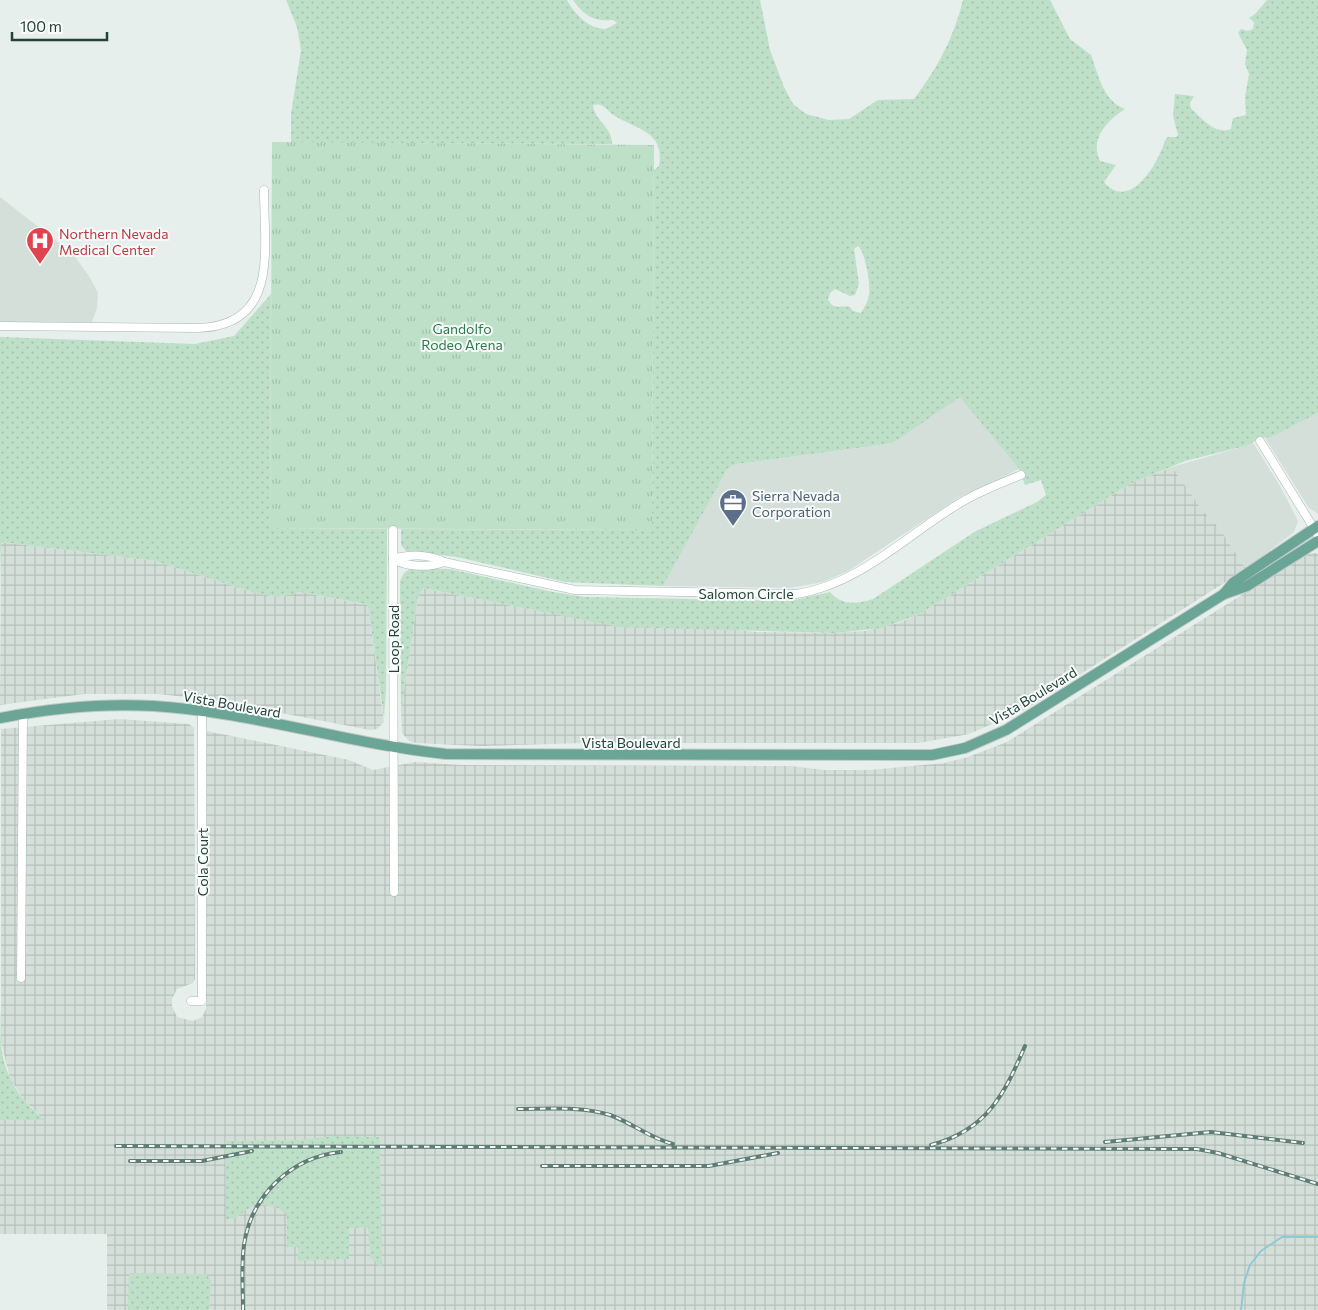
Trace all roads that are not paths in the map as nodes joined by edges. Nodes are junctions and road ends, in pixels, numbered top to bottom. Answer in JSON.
{"nodes":[{"id":1,"x":264,"y":190,"type":"dead end"},
{"id":2,"x":0,"y":326,"type":"edge"},
{"id":3,"x":1260,"y":442,"type":"dead end"},
{"id":4,"x":1021,"y":475,"type":"dead end"},
{"id":5,"x":393,"y":530,"type":"dead end"},
{"id":6,"x":1317,"y":530,"type":"edge"},
{"id":7,"x":1318,"y":541,"type":"edge"},
{"id":8,"x":393,"y":560,"type":"junction"},
{"id":9,"x":1224,"y":594,"type":"junction"},
{"id":10,"x":202,"y":712,"type":"junction"},
{"id":11,"x":23,"y":714,"type":"junction"},
{"id":12,"x":0,"y":718,"type":"edge"},
{"id":13,"x":393,"y":747,"type":"junction"},
{"id":14,"x":394,"y":892,"type":"dead end"},
{"id":15,"x":21,"y":978,"type":"dead end"},
{"id":16,"x":191,"y":1001,"type":"dead end"}],
"edges":[{"from":1,"to":2,"type":"street"},
{"from":3,"to":6,"type":"street"},
{"from":4,"to":8,"type":"street","name":"Salomon Circle"},
{"from":5,"to":8,"type":"street","name":"Loop Road"},
{"from":6,"to":9,"type":"main road","name":"Vista Boulevard"},
{"from":7,"to":9,"type":"main road","name":"Vista Boulevard"},
{"from":8,"to":13,"type":"street","name":"Loop Road"},
{"from":9,"to":13,"type":"main road","name":"Vista Boulevard"},
{"from":10,"to":11,"type":"main road","name":"Vista Boulevard"},
{"from":10,"to":13,"type":"main road","name":"Vista Boulevard"},
{"from":10,"to":16,"type":"street","name":"Cola Court"},
{"from":11,"to":12,"type":"main road","name":"Vista Boulevard"},
{"from":11,"to":15,"type":"street"},
{"from":13,"to":14,"type":"street","name":"Loop Road"}]}
